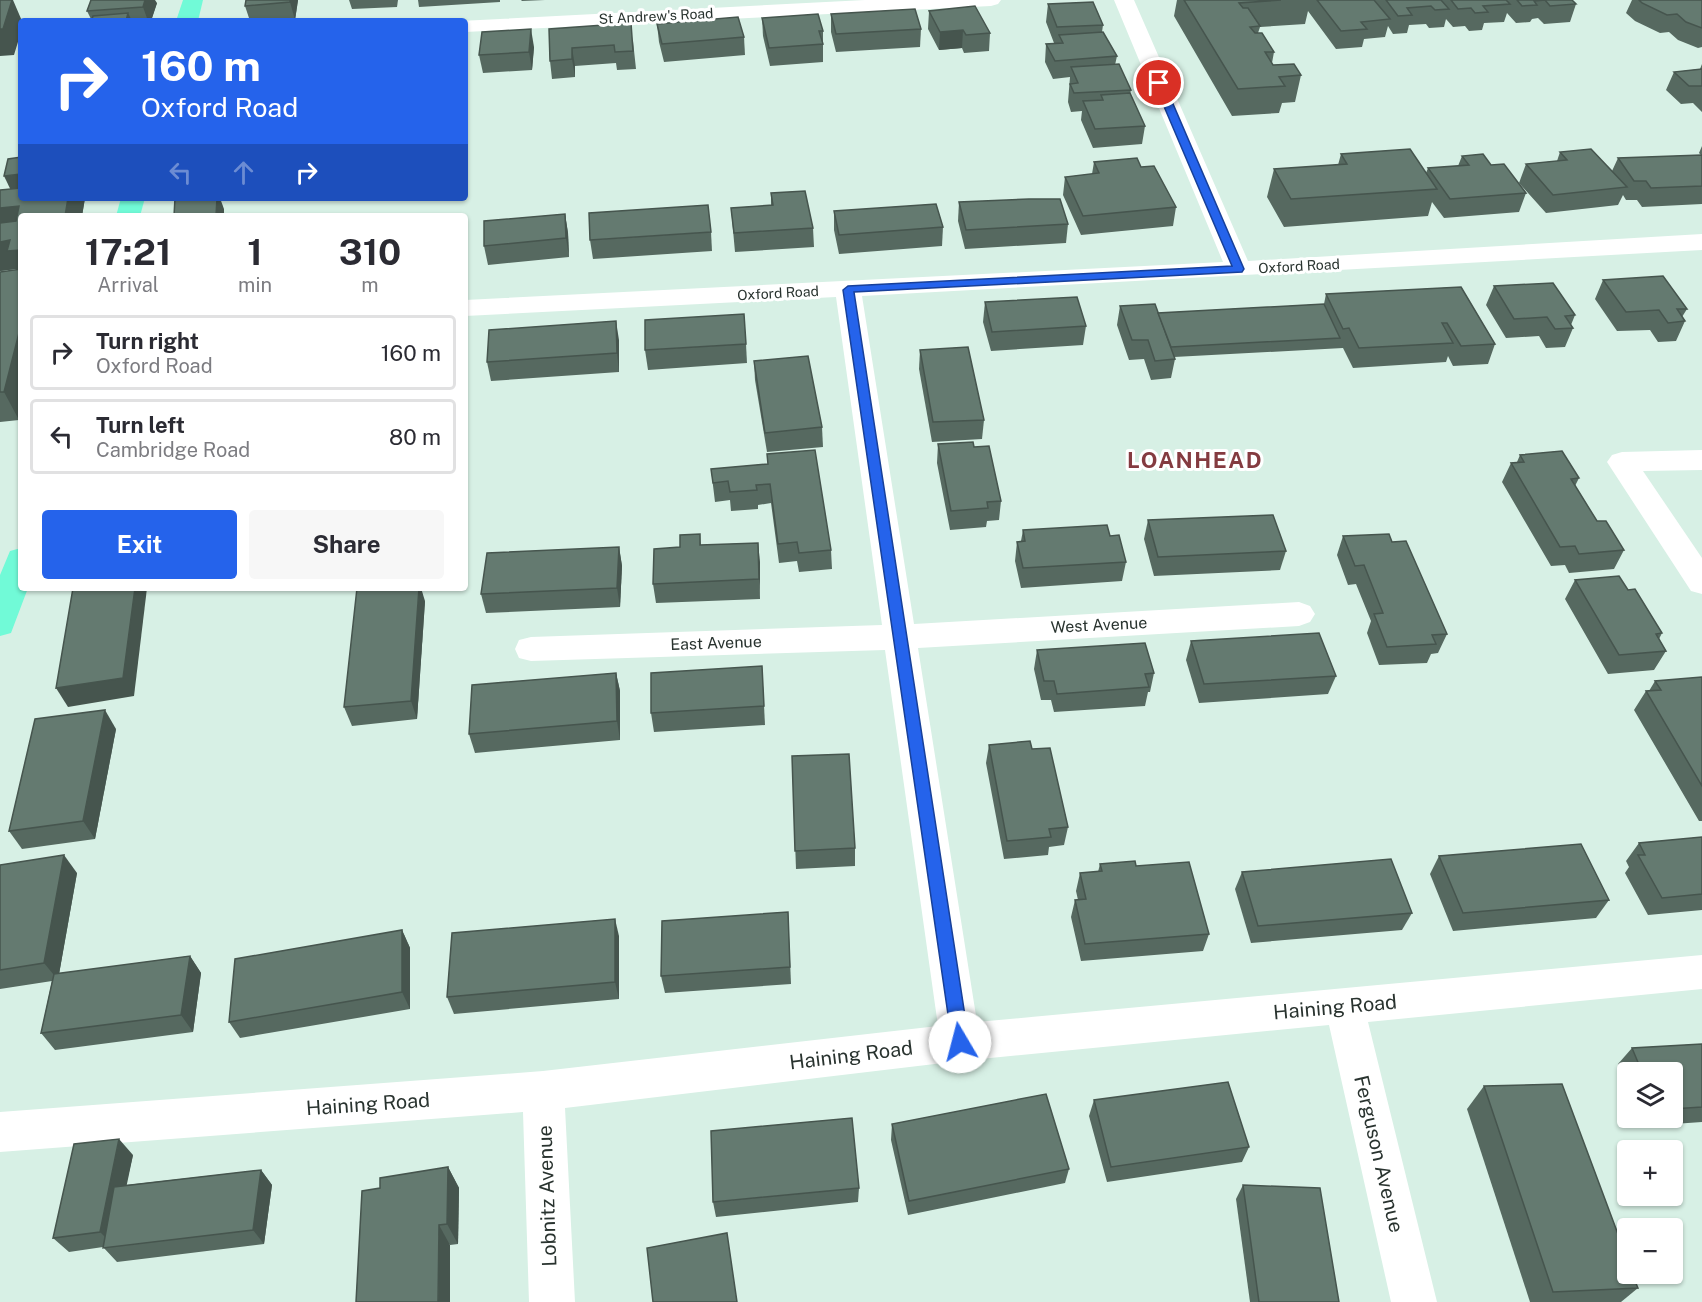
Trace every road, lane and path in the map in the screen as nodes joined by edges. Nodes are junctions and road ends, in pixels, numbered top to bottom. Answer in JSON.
{"nodes":[{"id":1,"x":193,"y":0,"type":"edge"},
{"id":2,"x":992,"y":0,"type":"edge"},
{"id":3,"x":1124,"y":0,"type":"edge"},
{"id":4,"x":188,"y":18,"type":"edge"},
{"id":5,"x":468,"y":26,"type":"edge"},
{"id":6,"x":1702,"y":242,"type":"edge"},
{"id":7,"x":1239,"y":269,"type":"junction"},
{"id":8,"x":848,"y":290,"type":"junction"},
{"id":9,"x":468,"y":308,"type":"edge"},
{"id":10,"x":1702,"y":460,"type":"edge"},
{"id":11,"x":18,"y":568,"type":"edge"},
{"id":12,"x":1702,"y":583,"type":"edge"},
{"id":13,"x":1299,"y":614,"type":"dead end"},
{"id":14,"x":0,"y":624,"type":"edge"},
{"id":15,"x":900,"y":637,"type":"junction"},
{"id":16,"x":531,"y":649,"type":"dead end"},
{"id":17,"x":1702,"y":972,"type":"edge"},
{"id":18,"x":1344,"y":1006,"type":"junction"},
{"id":19,"x":960,"y":1042,"type":"junction"},
{"id":20,"x":543,"y":1091,"type":"junction"},
{"id":21,"x":0,"y":1132,"type":"edge"},
{"id":22,"x":552,"y":1302,"type":"edge"},
{"id":23,"x":1414,"y":1302,"type":"edge"}],
"edges":[{"from":1,"to":4,"type":"main road"},
{"from":2,"to":5,"type":"street","name":"St Andrew's Road"},
{"from":3,"to":7,"type":"street"},
{"from":6,"to":7,"type":"street","name":"Oxford Road"},
{"from":7,"to":8,"type":"street","name":"Oxford Road"},
{"from":8,"to":9,"type":"street","name":"Oxford Road"},
{"from":8,"to":15,"type":"street"},
{"from":10,"to":12,"type":"street"},
{"from":11,"to":14,"type":"main road"},
{"from":13,"to":15,"type":"street","name":"West Avenue"},
{"from":15,"to":16,"type":"street","name":"East Avenue"},
{"from":15,"to":19,"type":"street"},
{"from":17,"to":18,"type":"street","name":"Haining Road"},
{"from":18,"to":19,"type":"street","name":"Haining Road"},
{"from":18,"to":23,"type":"street","name":"Ferguson Avenue"},
{"from":19,"to":20,"type":"street","name":"Haining Road"},
{"from":20,"to":21,"type":"street","name":"Haining Road"},
{"from":20,"to":22,"type":"street","name":"Lobnitz Avenue"}]}
